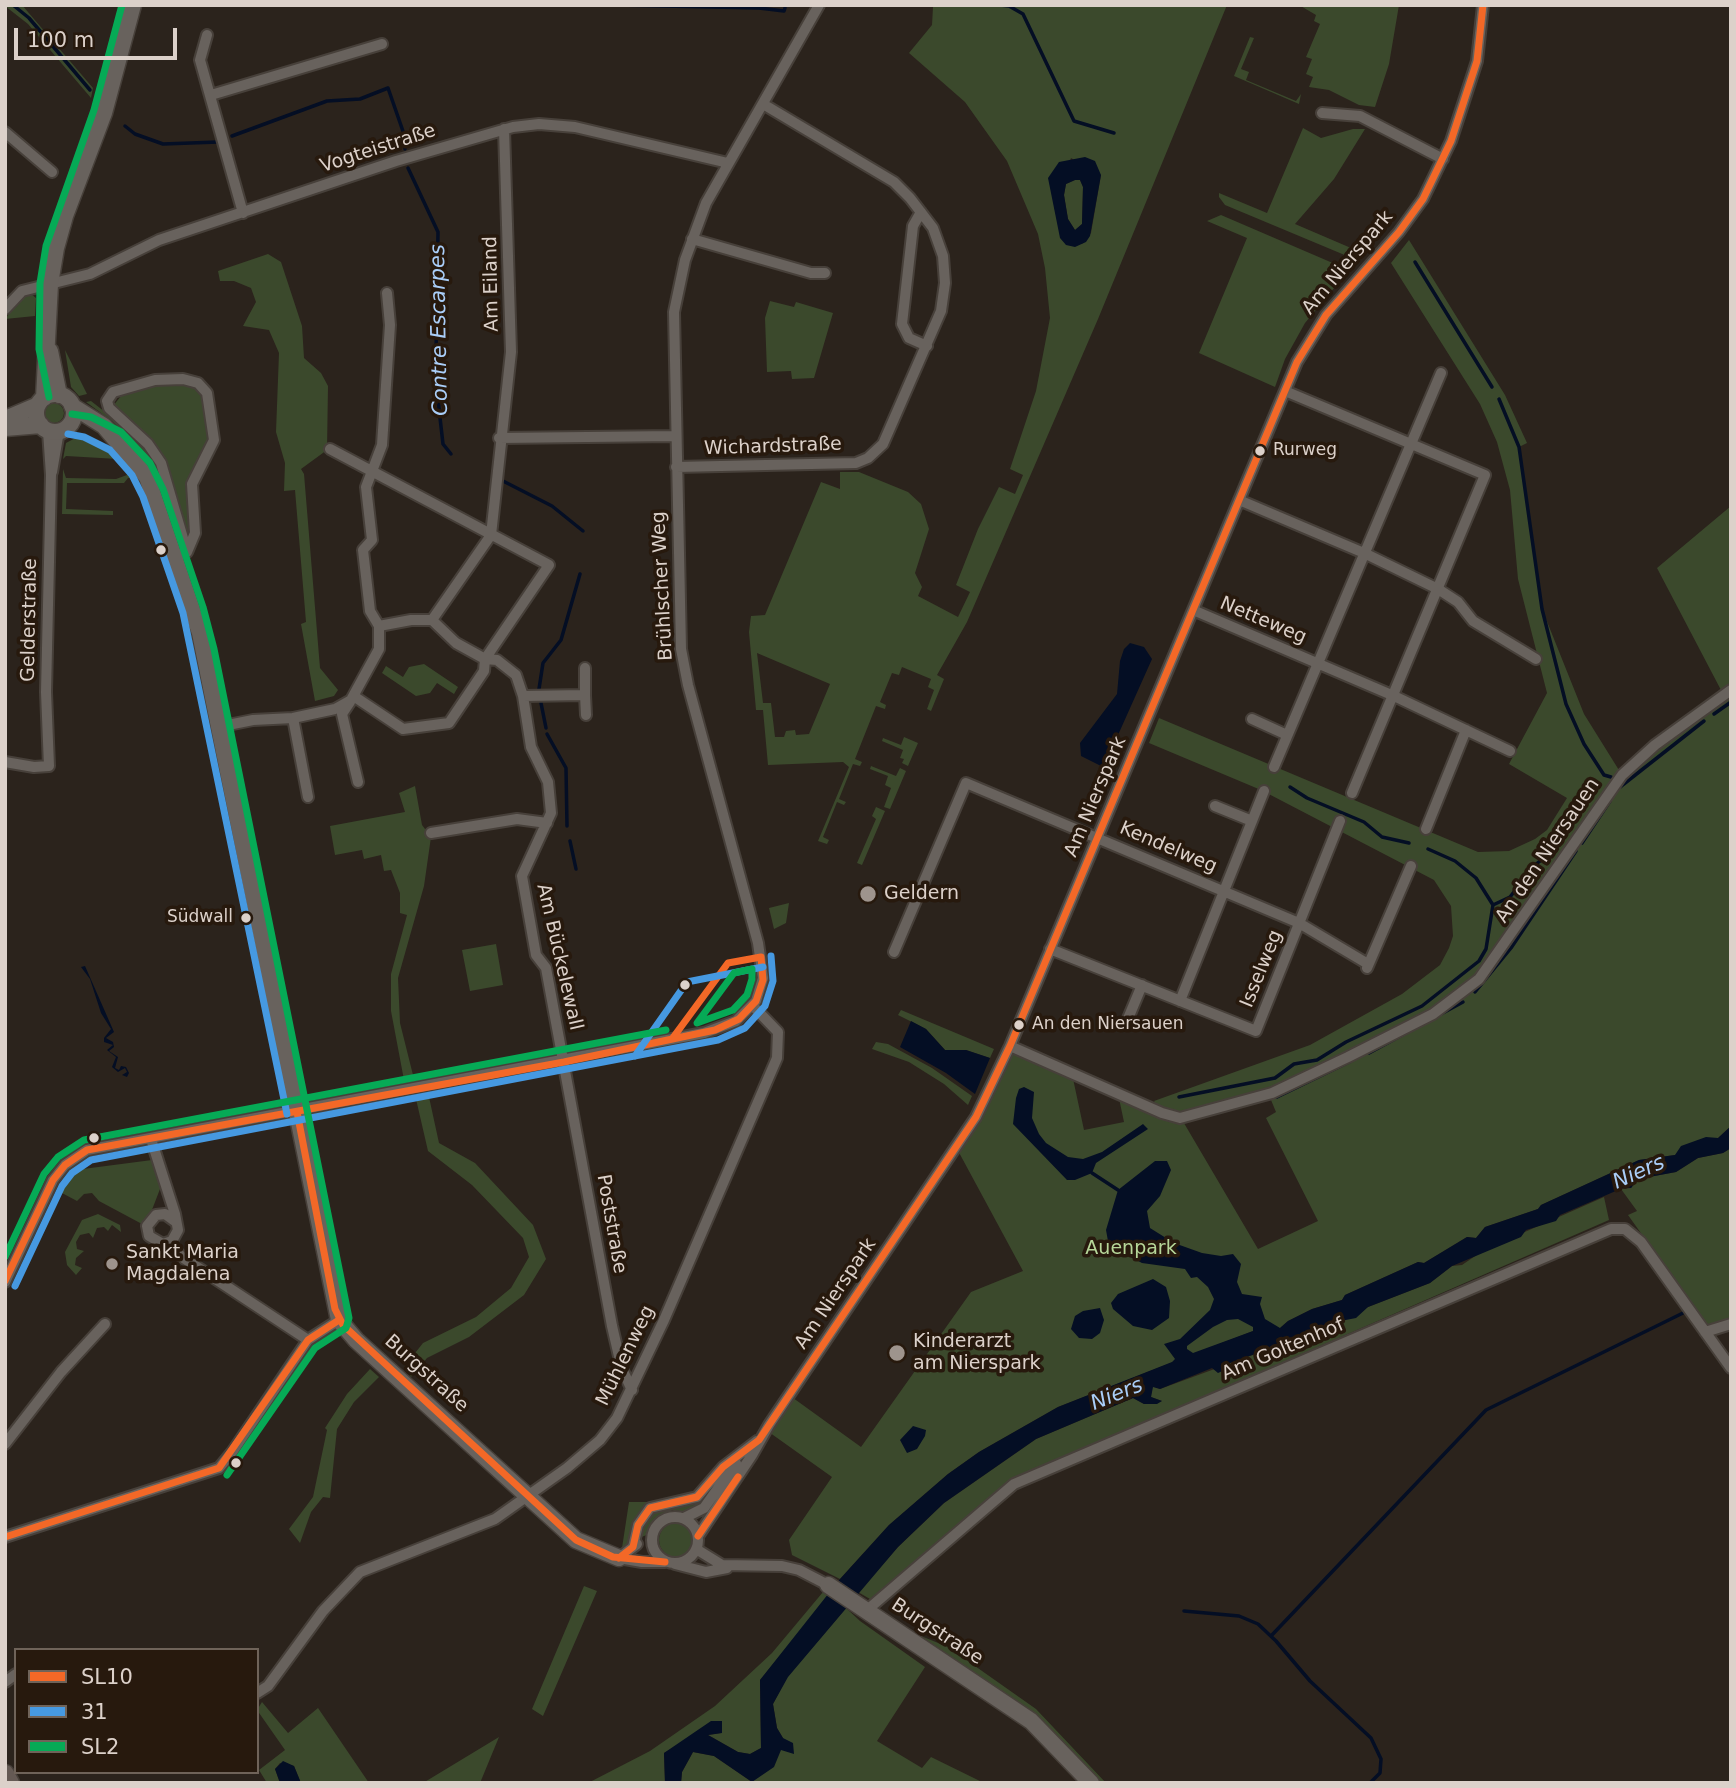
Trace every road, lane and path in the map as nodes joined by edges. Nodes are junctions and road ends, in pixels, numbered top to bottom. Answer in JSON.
{"nodes":[{"id":1,"x":132,"y":5,"type":"edge"},
{"id":2,"x":818,"y":5,"type":"edge"},
{"id":3,"x":1483,"y":5,"type":"edge"},
{"id":4,"x":207,"y":34,"type":"dead end"},
{"id":5,"x":382,"y":44,"type":"dead end"},
{"id":6,"x":211,"y":95,"type":"junction"},
{"id":7,"x":763,"y":104,"type":"junction"},
{"id":8,"x":1322,"y":113,"type":"dead end"},
{"id":9,"x":504,"y":129,"type":"junction"},
{"id":10,"x":5,"y":132,"type":"edge"},
{"id":11,"x":1443,"y":159,"type":"junction"},
{"id":12,"x":727,"y":163,"type":"junction"},
{"id":13,"x":52,"y":172,"type":"dead end"},
{"id":14,"x":921,"y":212,"type":"junction"},
{"id":15,"x":243,"y":213,"type":"junction"},
{"id":16,"x":692,"y":239,"type":"junction"},
{"id":17,"x":825,"y":273,"type":"dead end"},
{"id":18,"x":50,"y":284,"type":"junction"},
{"id":19,"x":387,"y":293,"type":"dead end"},
{"id":20,"x":5,"y":309,"type":"edge"},
{"id":21,"x":928,"y":346,"type":"junction"},
{"id":22,"x":1441,"y":373,"type":"dead end"},
{"id":23,"x":1285,"y":391,"type":"junction"},
{"id":24,"x":47,"y":399,"type":"junction"},
{"id":25,"x":72,"y":407,"type":"junction"},
{"id":26,"x":5,"y":419,"type":"edge"},
{"id":27,"x":5,"y":428,"type":"edge"},
{"id":28,"x":54,"y":428,"type":"junction"},
{"id":29,"x":675,"y":436,"type":"junction"},
{"id":30,"x":499,"y":438,"type":"junction"},
{"id":31,"x":116,"y":441,"type":"junction"},
{"id":32,"x":1410,"y":444,"type":"junction"},
{"id":33,"x":330,"y":449,"type":"dead end"},
{"id":34,"x":676,"y":467,"type":"junction"},
{"id":35,"x":372,"y":469,"type":"junction"},
{"id":36,"x":1239,"y":500,"type":"junction"},
{"id":37,"x":491,"y":535,"type":"junction"},
{"id":38,"x":1364,"y":553,"type":"junction"},
{"id":39,"x":180,"y":555,"type":"junction"},
{"id":40,"x":1438,"y":589,"type":"junction"},
{"id":41,"x":1193,"y":610,"type":"junction"},
{"id":42,"x":432,"y":620,"type":"junction"},
{"id":43,"x":379,"y":626,"type":"junction"},
{"id":44,"x":485,"y":659,"type":"junction"},
{"id":45,"x":1536,"y":659,"type":"dead end"},
{"id":46,"x":1319,"y":664,"type":"junction"},
{"id":47,"x":585,"y":668,"type":"dead end"},
{"id":48,"x":1731,"y":690,"type":"edge"},
{"id":49,"x":585,"y":695,"type":"junction"},
{"id":50,"x":523,"y":696,"type":"junction"},
{"id":51,"x":1394,"y":696,"type":"junction"},
{"id":52,"x":353,"y":698,"type":"junction"},
{"id":53,"x":586,"y":715,"type":"dead end"},
{"id":54,"x":293,"y":718,"type":"junction"},
{"id":55,"x":1252,"y":719,"type":"dead end"},
{"id":56,"x":218,"y":727,"type":"junction"},
{"id":57,"x":1466,"y":730,"type":"junction"},
{"id":58,"x":1287,"y":735,"type":"junction"},
{"id":59,"x":1510,"y":751,"type":"dead end"},
{"id":60,"x":5,"y":762,"type":"edge"},
{"id":61,"x":1274,"y":767,"type":"dead end"},
{"id":62,"x":358,"y":782,"type":"dead end"},
{"id":63,"x":1264,"y":791,"type":"dead end"},
{"id":64,"x":1352,"y":793,"type":"dead end"},
{"id":65,"x":308,"y":797,"type":"dead end"},
{"id":66,"x":1215,"y":806,"type":"dead end"},
{"id":67,"x":1252,"y":821,"type":"junction"},
{"id":68,"x":1340,"y":821,"type":"dead end"},
{"id":69,"x":547,"y":823,"type":"junction"},
{"id":70,"x":1426,"y":829,"type":"dead end"},
{"id":71,"x":431,"y":833,"type":"dead end"},
{"id":72,"x":1098,"y":838,"type":"junction"},
{"id":73,"x":1411,"y":866,"type":"dead end"},
{"id":74,"x":1224,"y":891,"type":"junction"},
{"id":75,"x":1299,"y":923,"type":"junction"},
{"id":76,"x":1051,"y":949,"type":"junction"},
{"id":77,"x":894,"y":952,"type":"dead end"},
{"id":78,"x":1142,"y":985,"type":"junction"},
{"id":79,"x":1180,"y":1000,"type":"junction"},
{"id":80,"x":753,"y":1006,"type":"junction"},
{"id":81,"x":1127,"y":1021,"type":"dead end"},
{"id":82,"x":1010,"y":1046,"type":"junction"},
{"id":83,"x":564,"y":1062,"type":"junction"},
{"id":84,"x":298,"y":1112,"type":"junction"},
{"id":85,"x":151,"y":1139,"type":"junction"},
{"id":86,"x":167,"y":1188,"type":"junction"},
{"id":87,"x":156,"y":1215,"type":"junction"},
{"id":88,"x":176,"y":1222,"type":"junction"},
{"id":89,"x":169,"y":1243,"type":"junction"},
{"id":90,"x":5,"y":1282,"type":"edge"},
{"id":91,"x":339,"y":1320,"type":"junction"},
{"id":92,"x":105,"y":1324,"type":"dead end"},
{"id":93,"x":1731,"y":1324,"type":"edge"},
{"id":94,"x":1706,"y":1332,"type":"junction"},
{"id":95,"x":308,"y":1340,"type":"junction"},
{"id":96,"x":1731,"y":1368,"type":"edge"},
{"id":97,"x":632,"y":1390,"type":"junction"},
{"id":98,"x":759,"y":1440,"type":"junction"},
{"id":99,"x":5,"y":1444,"type":"edge"},
{"id":100,"x":743,"y":1452,"type":"junction"},
{"id":101,"x":528,"y":1497,"type":"junction"},
{"id":102,"x":684,"y":1518,"type":"junction"},
{"id":103,"x":651,"y":1536,"type":"junction"},
{"id":104,"x":698,"y":1536,"type":"junction"},
{"id":105,"x":5,"y":1537,"type":"edge"},
{"id":106,"x":633,"y":1547,"type":"junction"},
{"id":107,"x":696,"y":1549,"type":"junction"},
{"id":108,"x":619,"y":1558,"type":"junction"},
{"id":109,"x":670,"y":1563,"type":"junction"},
{"id":110,"x":737,"y":1566,"type":"junction"},
{"id":111,"x":828,"y":1585,"type":"joint"},
{"id":112,"x":862,"y":1608,"type":"junction"},
{"id":113,"x":259,"y":1692,"type":"edge"},
{"id":114,"x":5,"y":1774,"type":"edge"},
{"id":115,"x":10,"y":1783,"type":"edge"},
{"id":116,"x":1091,"y":1783,"type":"edge"}],
"edges":[{"from":1,"to":18,"type":"street"},
{"from":2,"to":7,"type":"street","name":"Brühlscher Weg"},
{"from":3,"to":11,"type":"street","name":"Am Nierspark"},
{"from":4,"to":6,"type":"street"},
{"from":5,"to":6,"type":"street"},
{"from":6,"to":15,"type":"street"},
{"from":7,"to":12,"type":"street","name":"Brühlscher Weg"},
{"from":7,"to":14,"type":"street","name":"Wichardstraße"},
{"from":8,"to":11,"type":"street"},
{"from":9,"to":12,"type":"street","name":"Vogteistraße"},
{"from":9,"to":15,"type":"street","name":"Vogteistraße"},
{"from":9,"to":30,"type":"street","name":"Am Eiland"},
{"from":10,"to":13,"type":"street"},
{"from":11,"to":23,"type":"street","name":"Am Nierspark"},
{"from":12,"to":16,"type":"street","name":"Brühlscher Weg"},
{"from":14,"to":21,"type":"street","name":"Wichardstraße"},
{"from":14,"to":21,"type":"street"},
{"from":15,"to":18,"type":"street","name":"Vogteistraße"},
{"from":16,"to":17,"type":"street"},
{"from":16,"to":29,"type":"street","name":"Brühlscher Weg"},
{"from":18,"to":20,"type":"street","name":"Vogteistraße"},
{"from":18,"to":24,"type":"street"},
{"from":19,"to":35,"type":"street"},
{"from":21,"to":34,"type":"street","name":"Wichardstraße"},
{"from":22,"to":32,"type":"street"},
{"from":23,"to":32,"type":"street"},
{"from":23,"to":36,"type":"street","name":"Am Nierspark"},
{"from":24,"to":25,"type":"street"},
{"from":24,"to":26,"type":"street"},
{"from":24,"to":28,"type":"street"},
{"from":25,"to":28,"type":"street"},
{"from":25,"to":31,"type":"street"},
{"from":27,"to":28,"type":"street"},
{"from":28,"to":31,"type":"street"},
{"from":28,"to":60,"type":"street","name":"Gelderstraße"},
{"from":29,"to":30,"type":"street"},
{"from":29,"to":34,"type":"street","name":"Brühlscher Weg"},
{"from":30,"to":37,"type":"street","name":"Am Eiland"},
{"from":31,"to":39,"type":"street"},
{"from":32,"to":38,"type":"street"},
{"from":32,"to":40,"type":"street"},
{"from":33,"to":35,"type":"street"},
{"from":34,"to":80,"type":"street","name":"Brühlscher Weg"},
{"from":35,"to":37,"type":"street"},
{"from":35,"to":43,"type":"street"},
{"from":36,"to":38,"type":"street"},
{"from":36,"to":41,"type":"street","name":"Am Nierspark"},
{"from":37,"to":42,"type":"street"},
{"from":37,"to":44,"type":"street"},
{"from":38,"to":40,"type":"street"},
{"from":38,"to":46,"type":"street"},
{"from":39,"to":39,"type":"street"},
{"from":39,"to":56,"type":"street"},
{"from":40,"to":45,"type":"street"},
{"from":40,"to":51,"type":"street"},
{"from":41,"to":46,"type":"street","name":"Netteweg"},
{"from":41,"to":72,"type":"street","name":"Am Nierspark"},
{"from":42,"to":43,"type":"street"},
{"from":42,"to":44,"type":"street","name":"Am Bückelewall"},
{"from":43,"to":52,"type":"street"},
{"from":44,"to":50,"type":"street","name":"Am Bückelewall"},
{"from":44,"to":52,"type":"street"},
{"from":46,"to":51,"type":"street","name":"Netteweg"},
{"from":46,"to":58,"type":"street","name":"Netteweg"},
{"from":47,"to":49,"type":"street"},
{"from":48,"to":82,"type":"street","name":"An den Niersauen"},
{"from":49,"to":50,"type":"street"},
{"from":49,"to":53,"type":"street"},
{"from":50,"to":69,"type":"street","name":"Am Bückelewall"},
{"from":51,"to":57,"type":"street","name":"Netteweg"},
{"from":51,"to":64,"type":"street"},
{"from":52,"to":54,"type":"street"},
{"from":52,"to":62,"type":"street"},
{"from":54,"to":56,"type":"street"},
{"from":54,"to":65,"type":"street"},
{"from":55,"to":58,"type":"street"},
{"from":56,"to":84,"type":"street"},
{"from":57,"to":59,"type":"street","name":"Netteweg"},
{"from":57,"to":70,"type":"street"},
{"from":58,"to":61,"type":"street","name":"Netteweg"},
{"from":63,"to":67,"type":"street","name":"Kendelweg"},
{"from":66,"to":67,"type":"street"},
{"from":67,"to":74,"type":"street","name":"Kendelweg"},
{"from":68,"to":75,"type":"street"},
{"from":69,"to":71,"type":"street"},
{"from":69,"to":83,"type":"street","name":"Am Bückelewall"},
{"from":72,"to":74,"type":"street","name":"Kendelweg"},
{"from":72,"to":76,"type":"street","name":"Am Nierspark"},
{"from":72,"to":77,"type":"street","name":"Kendelweg"},
{"from":73,"to":75,"type":"street","name":"Kendelweg"},
{"from":74,"to":75,"type":"street","name":"Kendelweg"},
{"from":74,"to":79,"type":"street"},
{"from":75,"to":79,"type":"street","name":"Isselweg"},
{"from":76,"to":78,"type":"street","name":"Isselweg"},
{"from":76,"to":82,"type":"street","name":"Am Nierspark"},
{"from":78,"to":79,"type":"street","name":"Isselweg"},
{"from":78,"to":81,"type":"street"},
{"from":80,"to":83,"type":"street"},
{"from":80,"to":97,"type":"street","name":"Mühlenweg"},
{"from":82,"to":98,"type":"street","name":"Am Nierspark"},
{"from":83,"to":84,"type":"street"},
{"from":83,"to":97,"type":"street","name":"Poststraße"},
{"from":84,"to":85,"type":"street"},
{"from":84,"to":91,"type":"street"},
{"from":85,"to":86,"type":"street"},
{"from":85,"to":90,"type":"street"},
{"from":86,"to":87,"type":"street"},
{"from":86,"to":88,"type":"street"},
{"from":87,"to":88,"type":"street"},
{"from":87,"to":89,"type":"street"},
{"from":88,"to":89,"type":"street"},
{"from":89,"to":95,"type":"street"},
{"from":91,"to":95,"type":"street"},
{"from":91,"to":101,"type":"street","name":"Burgstraße"},
{"from":92,"to":99,"type":"street"},
{"from":93,"to":94,"type":"street"},
{"from":94,"to":96,"type":"street","name":"Am Goltenhof"},
{"from":94,"to":112,"type":"street","name":"Am Goltenhof"},
{"from":95,"to":105,"type":"street"},
{"from":97,"to":101,"type":"street","name":"Mühlenweg"},
{"from":98,"to":100,"type":"street","name":"Am Nierspark"},
{"from":98,"to":104,"type":"street","name":"Am Nierspark"},
{"from":100,"to":102,"type":"street","name":"Am Nierspark"},
{"from":100,"to":106,"type":"street","name":"Am Nierspark"},
{"from":101,"to":108,"type":"street","name":"Burgstraße"},
{"from":101,"to":113,"type":"street","name":"Mühlenweg"},
{"from":102,"to":103,"type":"street"},
{"from":102,"to":104,"type":"street"},
{"from":103,"to":106,"type":"street"},
{"from":103,"to":109,"type":"street"},
{"from":104,"to":107,"type":"street"},
{"from":106,"to":108,"type":"street"},
{"from":107,"to":109,"type":"street"},
{"from":107,"to":110,"type":"street","name":"Burgstraße"},
{"from":108,"to":109,"type":"street","name":"Burgstraße"},
{"from":109,"to":110,"type":"street","name":"Burgstraße"},
{"from":110,"to":111,"type":"street","name":"Burgstraße"},
{"from":111,"to":112,"type":"street","name":"Burgstraße"},
{"from":112,"to":116,"type":"street","name":"Burgstraße"},
{"from":114,"to":115,"type":"main road"}]}
